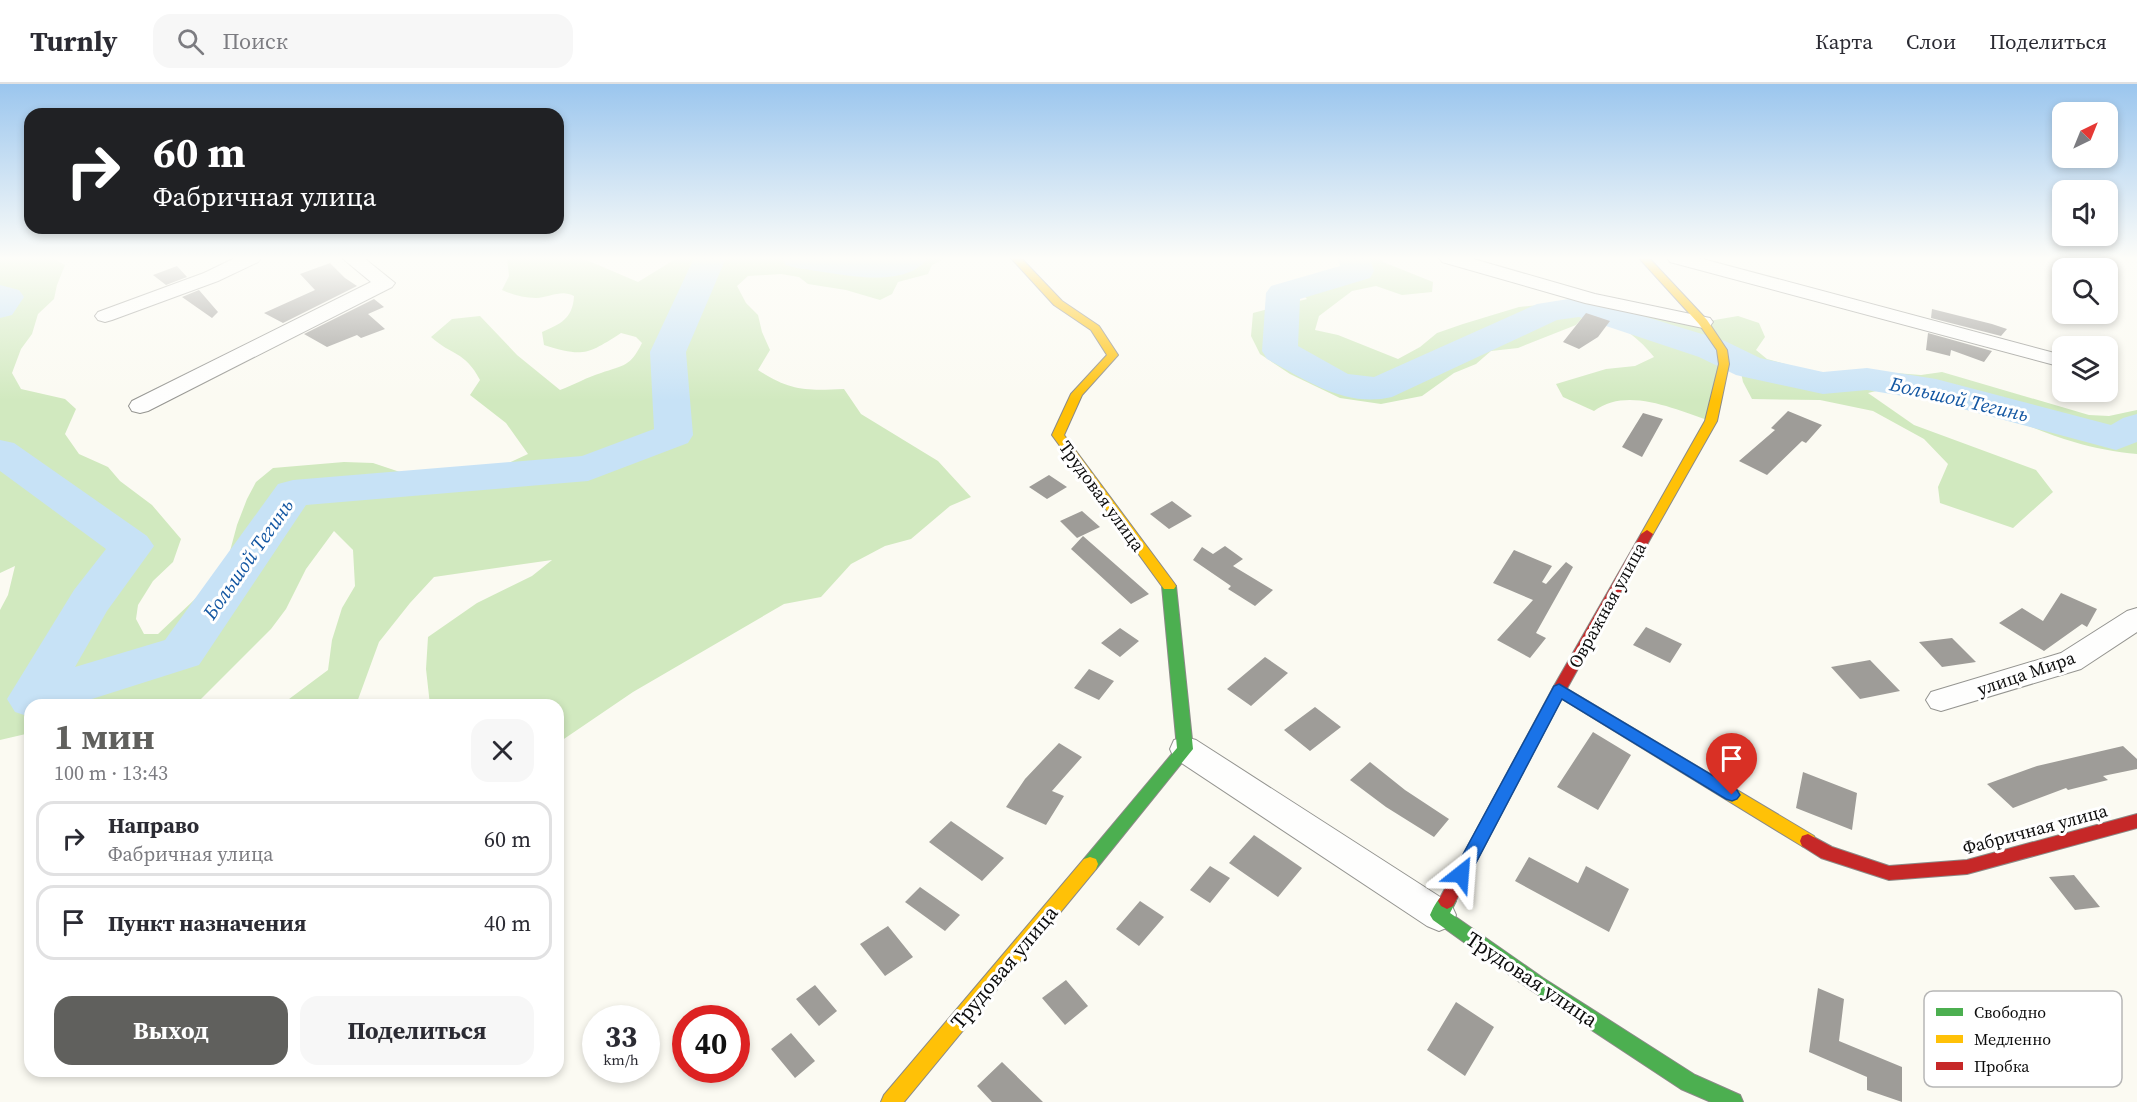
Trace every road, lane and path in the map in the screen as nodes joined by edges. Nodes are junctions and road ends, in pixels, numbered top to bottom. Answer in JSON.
{"nodes":[{"id":1,"x":135,"y":306,"type":"edge"},
{"id":2,"x":340,"y":306,"type":"edge"},
{"id":3,"x":1062,"y":306,"type":"edge"},
{"id":4,"x":1623,"y":306,"type":"edge"},
{"id":5,"x":1688,"y":306,"type":"edge"},
{"id":6,"x":1855,"y":306,"type":"edge"},
{"id":7,"x":105,"y":316,"type":"dead end"},
{"id":8,"x":1703,"y":322,"type":"junction"},
{"id":9,"x":2052,"y":358,"type":"edge"},
{"id":10,"x":140,"y":406,"type":"dead end"},
{"id":11,"x":2137,"y":618,"type":"edge"},
{"id":12,"x":1559,"y":690,"type":"junction"},
{"id":13,"x":1941,"y":700,"type":"dead end"},
{"id":14,"x":1185,"y":749,"type":"junction"},
{"id":15,"x":2137,"y":821,"type":"edge"},
{"id":16,"x":1439,"y":915,"type":"junction"},
{"id":17,"x":891,"y":1102,"type":"edge"},
{"id":18,"x":1733,"y":1102,"type":"edge"}],
"edges":[{"from":1,"to":7,"type":"street"},
{"from":2,"to":10,"type":"street"},
{"from":3,"to":14,"type":"street","name":"Трудовая улица"},
{"from":4,"to":8,"type":"street"},
{"from":5,"to":8,"type":"street","name":"Овражная улица"},
{"from":6,"to":9,"type":"street"},
{"from":8,"to":12,"type":"street","name":"Овражная улица"},
{"from":11,"to":13,"type":"street","name":"улица Мира"},
{"from":12,"to":15,"type":"street","name":"Фабричная улица"},
{"from":12,"to":16,"type":"street","name":"Овражная улица"},
{"from":14,"to":16,"type":"street","name":"Трудовая улица"},
{"from":14,"to":17,"type":"street","name":"Трудовая улица"},
{"from":16,"to":18,"type":"street","name":"Трудовая улица"}]}
